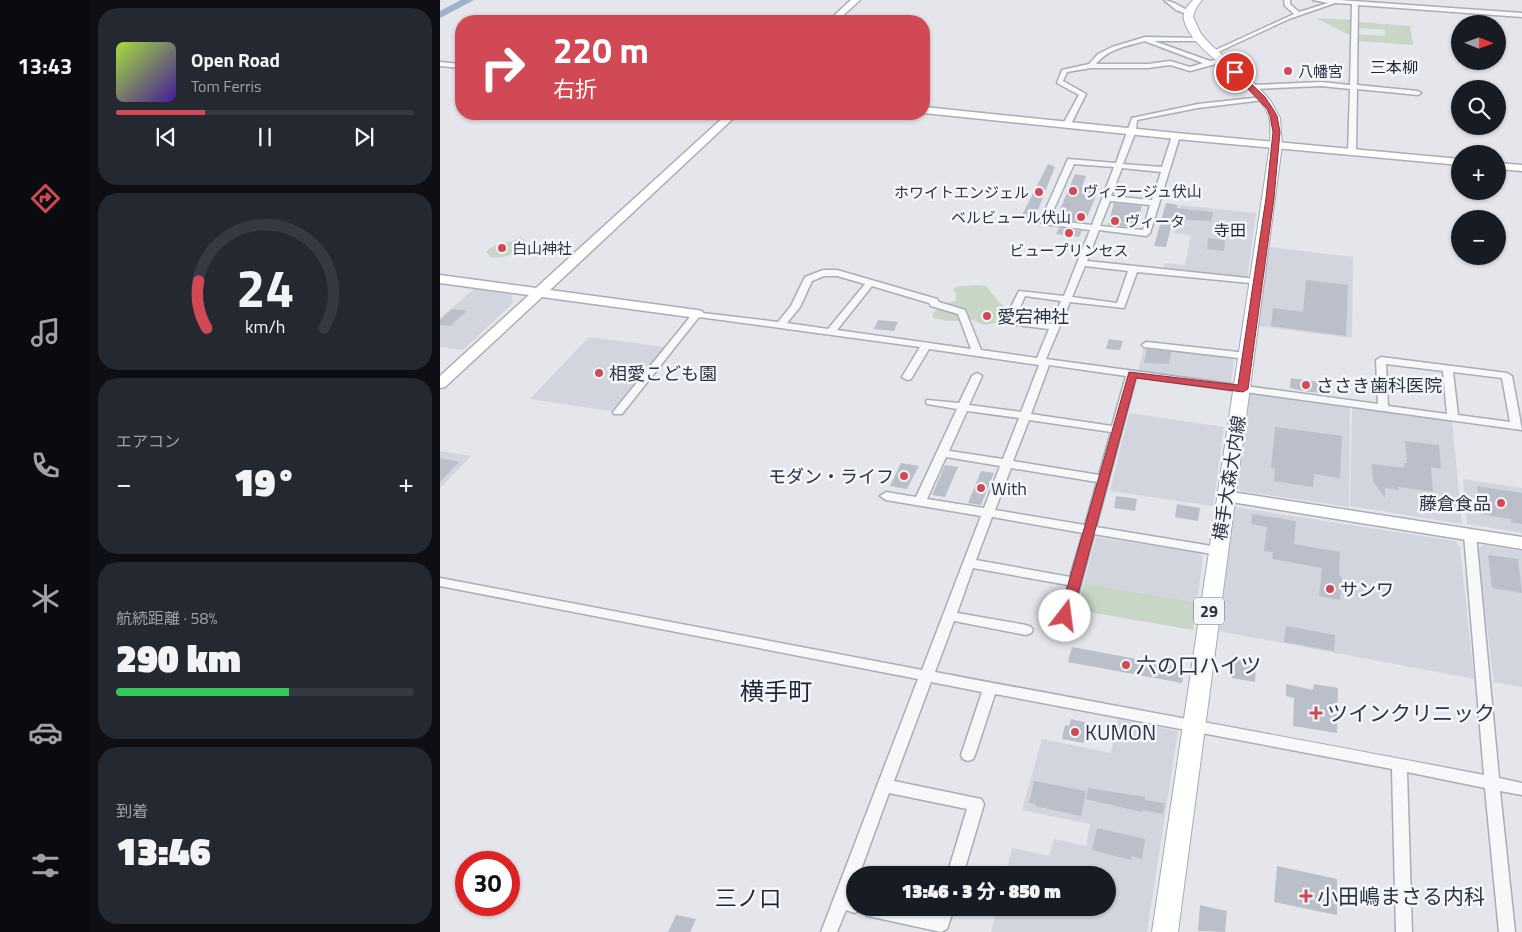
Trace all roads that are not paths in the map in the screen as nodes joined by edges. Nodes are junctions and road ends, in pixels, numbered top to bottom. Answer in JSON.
{"nodes":[{"id":1,"x":856,"y":0,"type":"edge"},
{"id":2,"x":1168,"y":0,"type":"edge"},
{"id":3,"x":1198,"y":0,"type":"edge"},
{"id":4,"x":1287,"y":0,"type":"edge"},
{"id":5,"x":1316,"y":0,"type":"edge"},
{"id":6,"x":1336,"y":2,"type":"junction"},
{"id":7,"x":1355,"y":3,"type":"junction"},
{"id":8,"x":1189,"y":13,"type":"junction"},
{"id":9,"x":1298,"y":14,"type":"junction"},
{"id":10,"x":839,"y":15,"type":"edge"},
{"id":11,"x":1522,"y":15,"type":"edge"},
{"id":12,"x":1145,"y":39,"type":"junction"},
{"id":13,"x":1201,"y":39,"type":"junction"},
{"id":14,"x":1214,"y":52,"type":"junction"},
{"id":15,"x":1224,"y":61,"type":"junction"},
{"id":16,"x":1209,"y":63,"type":"junction"},
{"id":17,"x":440,"y":64,"type":"edge"},
{"id":18,"x":455,"y":65,"type":"edge"},
{"id":19,"x":1091,"y":66,"type":"junction"},
{"id":20,"x":1252,"y":87,"type":"junction"},
{"id":21,"x":1353,"y":88,"type":"junction"},
{"id":22,"x":1418,"y":93,"type":"dead end"},
{"id":23,"x":1262,"y":98,"type":"junction"},
{"id":24,"x":930,"y":111,"type":"edge"},
{"id":25,"x":726,"y":120,"type":"edge"},
{"id":26,"x":1067,"y":124,"type":"junction"},
{"id":27,"x":1132,"y":132,"type":"junction"},
{"id":28,"x":1176,"y":136,"type":"junction"},
{"id":29,"x":1276,"y":145,"type":"junction"},
{"id":30,"x":1352,"y":152,"type":"junction"},
{"id":31,"x":1451,"y":161,"type":"edge"},
{"id":32,"x":1119,"y":166,"type":"junction"},
{"id":33,"x":1506,"y":167,"type":"edge"},
{"id":34,"x":1522,"y":168,"type":"edge"},
{"id":35,"x":1165,"y":170,"type":"junction"},
{"id":36,"x":1107,"y":198,"type":"junction"},
{"id":37,"x":1155,"y":202,"type":"junction"},
{"id":38,"x":1094,"y":227,"type":"junction"},
{"id":39,"x":1082,"y":263,"type":"junction"},
{"id":40,"x":1133,"y":269,"type":"junction"},
{"id":41,"x":440,"y":279,"type":"edge"},
{"id":42,"x":1257,"y":282,"type":"junction"},
{"id":43,"x":870,"y":283,"type":"junction"},
{"id":44,"x":539,"y":292,"type":"junction"},
{"id":45,"x":1066,"y":299,"type":"junction"},
{"id":46,"x":697,"y":314,"type":"junction"},
{"id":47,"x":780,"y":326,"type":"junction"},
{"id":48,"x":1054,"y":327,"type":"junction"},
{"id":49,"x":830,"y":334,"type":"junction"},
{"id":50,"x":1147,"y":345,"type":"dead end"},
{"id":51,"x":925,"y":347,"type":"junction"},
{"id":52,"x":978,"y":354,"type":"junction"},
{"id":53,"x":1247,"y":356,"type":"junction"},
{"id":54,"x":1043,"y":362,"type":"junction"},
{"id":55,"x":1448,"y":369,"type":"junction"},
{"id":56,"x":1132,"y":374,"type":"junction"},
{"id":57,"x":977,"y":376,"type":"dead end"},
{"id":58,"x":907,"y":377,"type":"dead end"},
{"id":59,"x":440,"y":384,"type":"edge"},
{"id":60,"x":1243,"y":389,"type":"junction"},
{"id":61,"x":932,"y":402,"type":"dead end"},
{"id":62,"x":963,"y":407,"type":"junction"},
{"id":63,"x":1383,"y":408,"type":"junction"},
{"id":64,"x":618,"y":412,"type":"dead end"},
{"id":65,"x":1025,"y":416,"type":"junction"},
{"id":66,"x":1453,"y":417,"type":"junction"},
{"id":67,"x":1519,"y":427,"type":"edge"},
{"id":68,"x":1117,"y":430,"type":"junction"},
{"id":69,"x":942,"y":453,"type":"junction"},
{"id":70,"x":1007,"y":464,"type":"junction"},
{"id":71,"x":1103,"y":480,"type":"junction"},
{"id":72,"x":886,"y":496,"type":"dead end"},
{"id":73,"x":1225,"y":496,"type":"junction"},
{"id":74,"x":920,"y":502,"type":"junction"},
{"id":75,"x":988,"y":514,"type":"junction"},
{"id":76,"x":1089,"y":530,"type":"junction"},
{"id":77,"x":1470,"y":535,"type":"junction"},
{"id":78,"x":1522,"y":543,"type":"edge"},
{"id":79,"x":1218,"y":551,"type":"junction"},
{"id":80,"x":970,"y":563,"type":"junction"},
{"id":81,"x":440,"y":582,"type":"edge"},
{"id":82,"x":1075,"y":582,"type":"junction"},
{"id":83,"x":950,"y":616,"type":"junction"},
{"id":84,"x":1026,"y":630,"type":"dead end"},
{"id":85,"x":1060,"y":633,"type":"dead end"},
{"id":86,"x":927,"y":676,"type":"junction"},
{"id":87,"x":990,"y":688,"type":"junction"},
{"id":88,"x":1194,"y":726,"type":"junction"},
{"id":89,"x":968,"y":756,"type":"dead end"},
{"id":90,"x":1399,"y":765,"type":"junction"},
{"id":91,"x":1492,"y":784,"type":"junction"},
{"id":92,"x":886,"y":786,"type":"junction"},
{"id":93,"x":1522,"y":789,"type":"edge"},
{"id":94,"x":860,"y":866,"type":"edge"},
{"id":95,"x":958,"y":866,"type":"edge"},
{"id":96,"x":846,"y":906,"type":"edge"},
{"id":97,"x":904,"y":916,"type":"edge"},
{"id":98,"x":944,"y":916,"type":"edge"},
{"id":99,"x":829,"y":932,"type":"edge"},
{"id":100,"x":1165,"y":932,"type":"edge"},
{"id":101,"x":1404,"y":932,"type":"edge"},
{"id":102,"x":1507,"y":932,"type":"edge"}],
"edges":[{"from":1,"to":10,"type":"street"},
{"from":2,"to":8,"type":"street"},
{"from":3,"to":8,"type":"main road"},
{"from":4,"to":9,"type":"street"},
{"from":5,"to":6,"type":"street"},
{"from":6,"to":7,"type":"street"},
{"from":6,"to":9,"type":"street"},
{"from":7,"to":11,"type":"street"},
{"from":7,"to":21,"type":"street"},
{"from":8,"to":13,"type":"main road","name":"横手大森大内線","number":"29"},
{"from":9,"to":14,"type":"street"},
{"from":12,"to":13,"type":"street"},
{"from":12,"to":16,"type":"street"},
{"from":12,"to":19,"type":"street"},
{"from":13,"to":14,"type":"main road","name":"横手大森大内線","number":"29"},
{"from":14,"to":15,"type":"main road","name":"横手大森大内線","number":"29"},
{"from":15,"to":16,"type":"street"},
{"from":15,"to":20,"type":"main road","name":"横手大森大内線","number":"29"},
{"from":16,"to":19,"type":"street"},
{"from":17,"to":18,"type":"street"},
{"from":19,"to":26,"type":"street"},
{"from":20,"to":21,"type":"street"},
{"from":20,"to":23,"type":"main road","name":"横手大森大内線","number":"29"},
{"from":21,"to":22,"type":"street"},
{"from":21,"to":30,"type":"street"},
{"from":23,"to":27,"type":"street"},
{"from":23,"to":29,"type":"main road","name":"横手大森大内線","number":"29"},
{"from":24,"to":26,"type":"street"},
{"from":25,"to":44,"type":"street"},
{"from":26,"to":27,"type":"street"},
{"from":27,"to":28,"type":"street"},
{"from":27,"to":32,"type":"street"},
{"from":28,"to":29,"type":"street"},
{"from":28,"to":35,"type":"street"},
{"from":29,"to":30,"type":"street"},
{"from":29,"to":42,"type":"main road","name":"横手大森大内線","number":"29"},
{"from":30,"to":31,"type":"street"},
{"from":32,"to":35,"type":"street"},
{"from":32,"to":36,"type":"street"},
{"from":32,"to":38,"type":"street"},
{"from":33,"to":34,"type":"street"},
{"from":35,"to":37,"type":"street"},
{"from":36,"to":37,"type":"street"},
{"from":36,"to":38,"type":"street"},
{"from":37,"to":38,"type":"street"},
{"from":38,"to":39,"type":"street"},
{"from":39,"to":40,"type":"street"},
{"from":39,"to":45,"type":"street"},
{"from":40,"to":42,"type":"street"},
{"from":40,"to":45,"type":"street"},
{"from":41,"to":44,"type":"street"},
{"from":42,"to":53,"type":"main road","name":"横手大森大内線","number":"29"},
{"from":43,"to":47,"type":"street"},
{"from":43,"to":49,"type":"street"},
{"from":43,"to":52,"type":"street"},
{"from":44,"to":46,"type":"street"},
{"from":44,"to":59,"type":"street"},
{"from":45,"to":48,"type":"street"},
{"from":45,"to":48,"type":"street"},
{"from":46,"to":47,"type":"street"},
{"from":46,"to":64,"type":"street"},
{"from":47,"to":49,"type":"street"},
{"from":48,"to":54,"type":"street"},
{"from":49,"to":51,"type":"street"},
{"from":50,"to":53,"type":"street"},
{"from":51,"to":52,"type":"street"},
{"from":51,"to":58,"type":"street"},
{"from":52,"to":54,"type":"street"},
{"from":53,"to":60,"type":"main road","name":"横手大森大内線","number":"29"},
{"from":54,"to":56,"type":"street"},
{"from":54,"to":65,"type":"street"},
{"from":55,"to":63,"type":"street"},
{"from":55,"to":66,"type":"street"},
{"from":55,"to":67,"type":"street"},
{"from":56,"to":60,"type":"street"},
{"from":56,"to":68,"type":"street"},
{"from":57,"to":62,"type":"street"},
{"from":60,"to":63,"type":"street"},
{"from":60,"to":73,"type":"main road","name":"横手大森大内線","number":"29"},
{"from":61,"to":62,"type":"street"},
{"from":62,"to":65,"type":"street"},
{"from":62,"to":69,"type":"street"},
{"from":63,"to":66,"type":"street"},
{"from":65,"to":68,"type":"street"},
{"from":65,"to":70,"type":"street"},
{"from":66,"to":67,"type":"street"},
{"from":68,"to":71,"type":"street"},
{"from":69,"to":70,"type":"street"},
{"from":69,"to":74,"type":"street"},
{"from":70,"to":71,"type":"street"},
{"from":70,"to":75,"type":"street"},
{"from":71,"to":76,"type":"street"},
{"from":72,"to":74,"type":"street"},
{"from":73,"to":77,"type":"street"},
{"from":73,"to":79,"type":"main road","name":"横手大森大内線","number":"29"},
{"from":74,"to":75,"type":"street"},
{"from":75,"to":76,"type":"street"},
{"from":75,"to":80,"type":"street"},
{"from":76,"to":79,"type":"street"},
{"from":76,"to":82,"type":"street"},
{"from":77,"to":78,"type":"street"},
{"from":77,"to":91,"type":"street"},
{"from":79,"to":88,"type":"main road","name":"横手大森大内線","number":"29"},
{"from":80,"to":82,"type":"street"},
{"from":80,"to":83,"type":"street"},
{"from":81,"to":86,"type":"street"},
{"from":82,"to":85,"type":"street"},
{"from":83,"to":84,"type":"street"},
{"from":83,"to":86,"type":"street"},
{"from":86,"to":87,"type":"street"},
{"from":86,"to":92,"type":"street"},
{"from":87,"to":88,"type":"street"},
{"from":87,"to":89,"type":"street"},
{"from":88,"to":90,"type":"street"},
{"from":88,"to":100,"type":"main road","name":"横手大森大内線","number":"29"},
{"from":90,"to":91,"type":"street"},
{"from":90,"to":101,"type":"street"},
{"from":91,"to":93,"type":"street"},
{"from":91,"to":102,"type":"street"},
{"from":92,"to":94,"type":"street"},
{"from":92,"to":95,"type":"street"},
{"from":96,"to":99,"type":"street"},
{"from":97,"to":98,"type":"street"}]}
